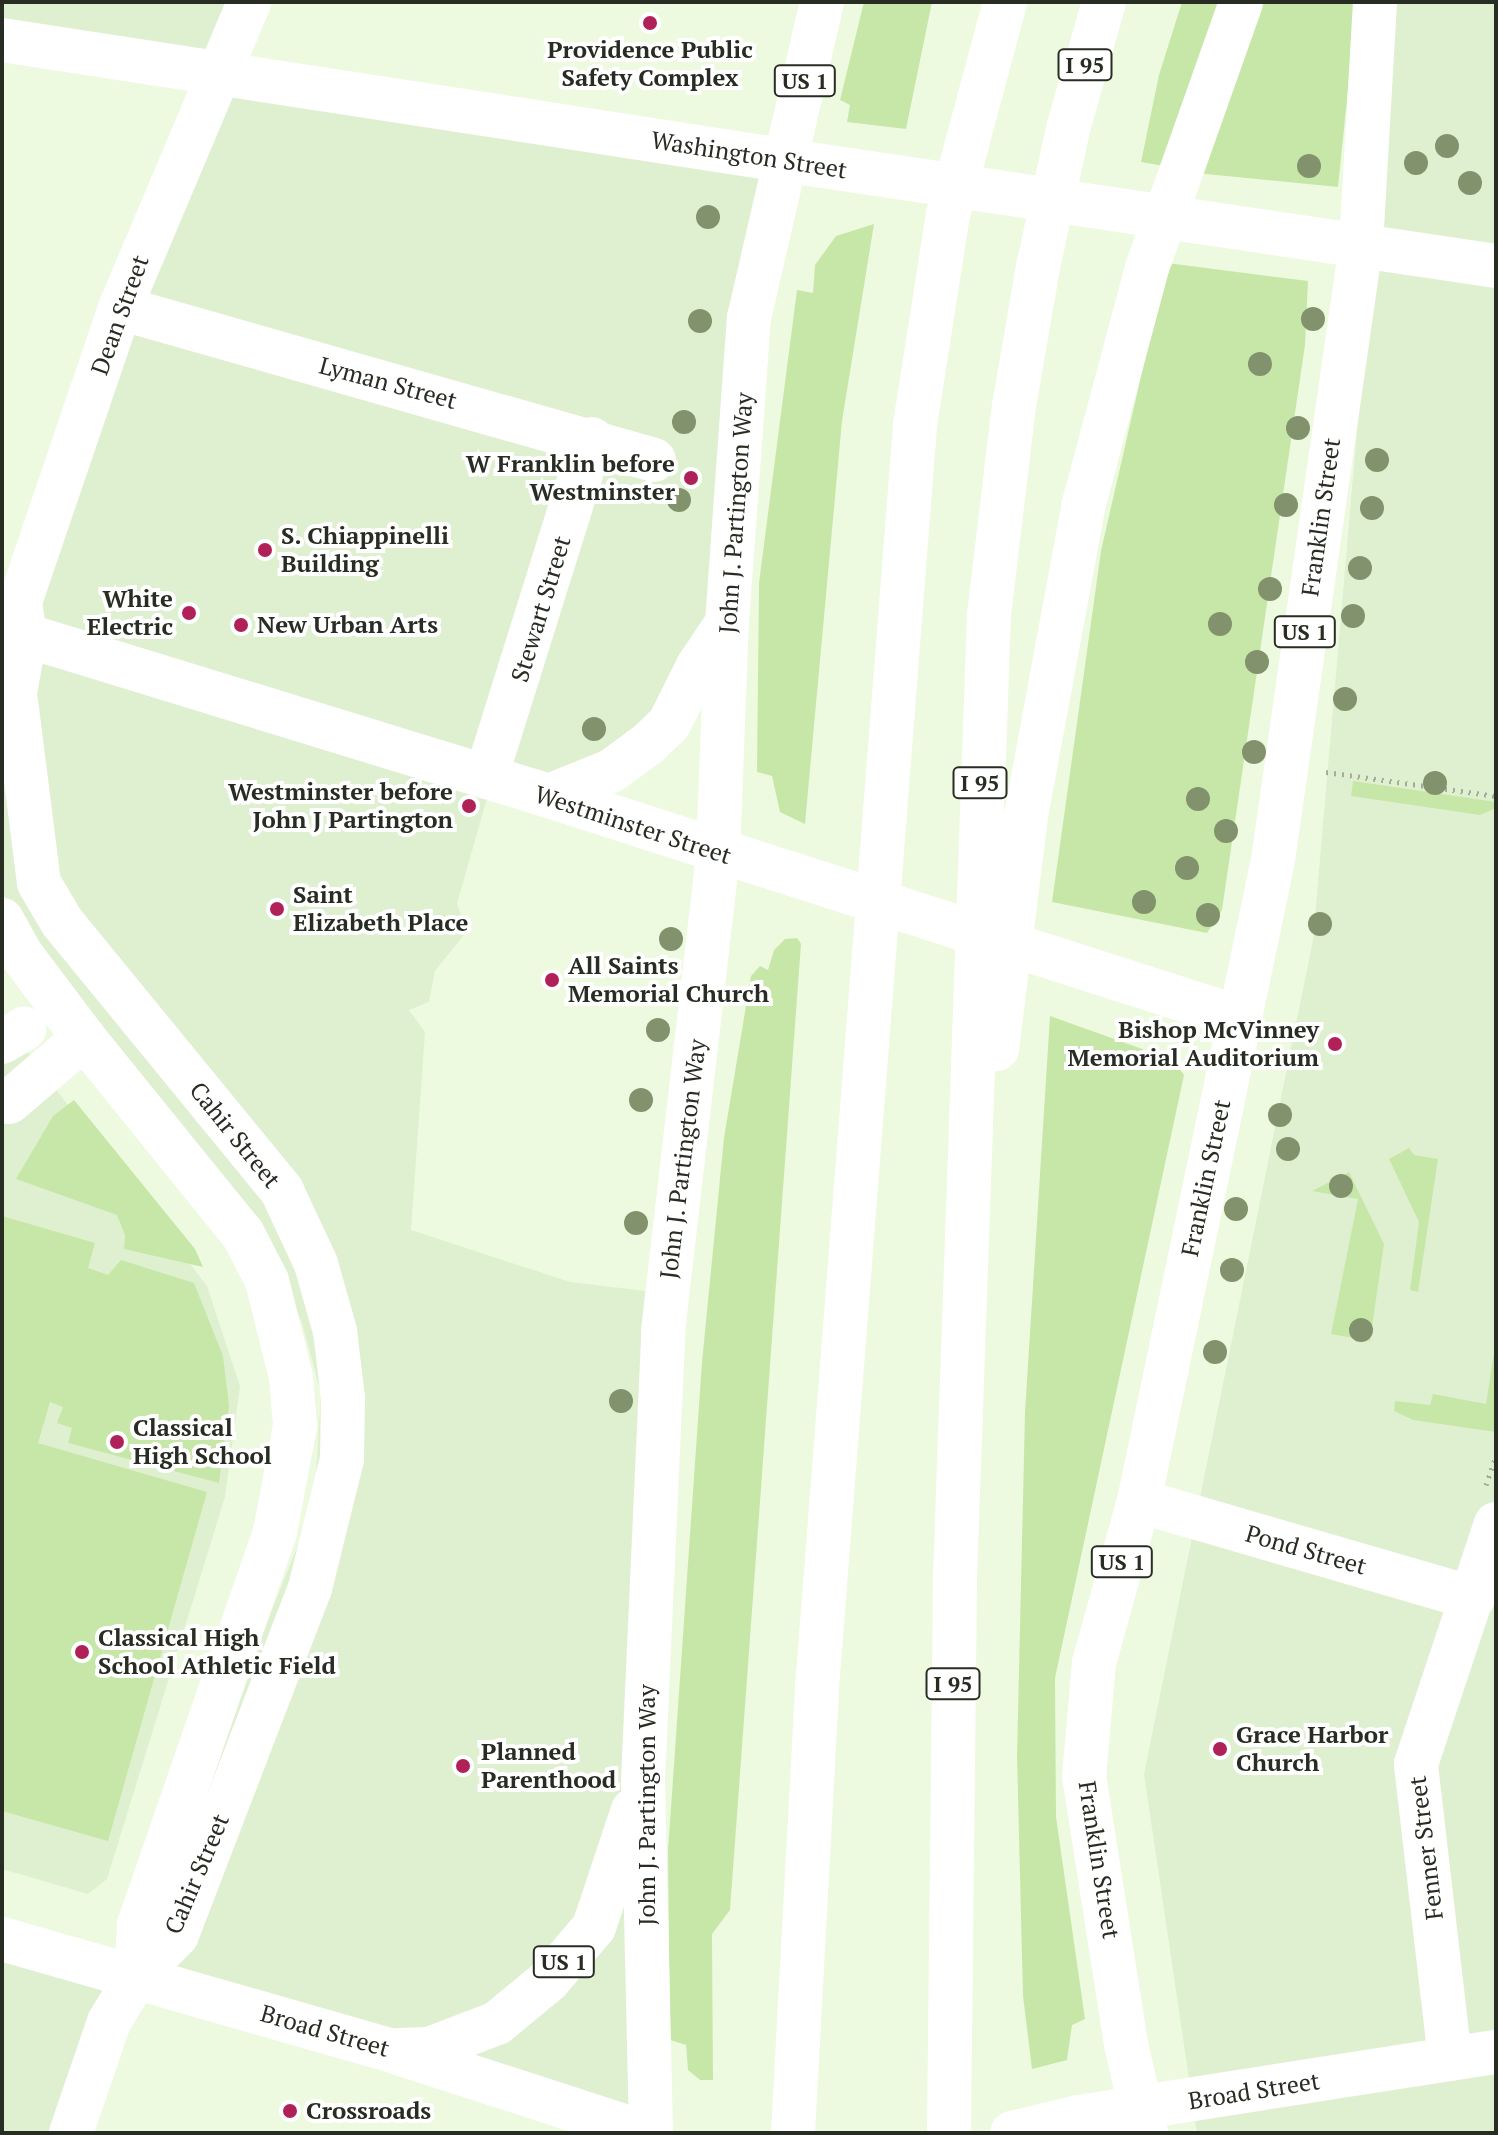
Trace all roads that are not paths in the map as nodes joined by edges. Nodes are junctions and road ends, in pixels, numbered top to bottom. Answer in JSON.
{"nodes":[{"id":1,"x":249,"y":2,"type":"edge"},
{"id":2,"x":822,"y":2,"type":"edge"},
{"id":3,"x":1005,"y":2,"type":"edge"},
{"id":4,"x":1104,"y":2,"type":"edge"},
{"id":5,"x":1241,"y":2,"type":"edge"},
{"id":6,"x":1375,"y":2,"type":"edge"},
{"id":7,"x":2,"y":40,"type":"edge"},
{"id":8,"x":217,"y":76,"type":"junction"},
{"id":9,"x":789,"y":161,"type":"junction"},
{"id":10,"x":1361,"y":245,"type":"junction"},
{"id":11,"x":1496,"y":266,"type":"edge"},
{"id":12,"x":120,"y":308,"type":"junction"},
{"id":13,"x":592,"y":439,"type":"junction"},
{"id":14,"x":654,"y":460,"type":"dead end"},
{"id":15,"x":727,"y":623,"type":"junction"},
{"id":16,"x":10,"y":634,"type":"edge"},
{"id":17,"x":16,"y":701,"type":"junction"},
{"id":18,"x":2,"y":750,"type":"edge"},
{"id":19,"x":486,"y":777,"type":"junction"},
{"id":20,"x":549,"y":796,"type":"junction"},
{"id":21,"x":718,"y":853,"type":"junction"},
{"id":22,"x":2,"y":920,"type":"edge"},
{"id":23,"x":1240,"y":1018,"type":"junction"},
{"id":24,"x":84,"y":1038,"type":"junction"},
{"id":25,"x":9,"y":1102,"type":"dead end"},
{"id":26,"x":965,"y":1302,"type":"junction"},
{"id":27,"x":1139,"y":1501,"type":"junction"},
{"id":28,"x":1496,"y":1524,"type":"edge"},
{"id":29,"x":1473,"y":1598,"type":"junction"},
{"id":30,"x":643,"y":1780,"type":"junction"},
{"id":31,"x":2,"y":1939,"type":"edge"},
{"id":32,"x":136,"y":1977,"type":"junction"},
{"id":33,"x":392,"y":2051,"type":"junction"},
{"id":34,"x":1496,"y":2052,"type":"edge"},
{"id":35,"x":1450,"y":2059,"type":"junction"},
{"id":36,"x":1144,"y":2121,"type":"edge"},
{"id":37,"x":71,"y":2133,"type":"edge"},
{"id":38,"x":648,"y":2133,"type":"edge"},
{"id":39,"x":793,"y":2133,"type":"edge"},
{"id":40,"x":949,"y":2133,"type":"edge"},
{"id":41,"x":1012,"y":2133,"type":"edge"}],
"edges":[{"from":1,"to":8,"type":"main road","name":"Dean Street"},
{"from":2,"to":9,"type":"main road","name":"John J. Partington Way","number":"US 1"},
{"from":3,"to":39,"type":"main road"},
{"from":4,"to":26,"type":"main road","number":"I 95"},
{"from":5,"to":26,"type":"main road"},
{"from":6,"to":10,"type":"main road","name":"Franklin Street","number":"US 1"},
{"from":7,"to":8,"type":"main road","name":"Washington Street"},
{"from":8,"to":9,"type":"main road","name":"Washington Street"},
{"from":8,"to":12,"type":"main road","name":"Dean Street"},
{"from":9,"to":10,"type":"main road","name":"Washington Street"},
{"from":9,"to":15,"type":"main road","name":"John J. Partington Way","number":"US 1"},
{"from":10,"to":11,"type":"main road","name":"Washington Street"},
{"from":10,"to":23,"type":"main road","name":"Franklin Street","number":"US 1"},
{"from":12,"to":13,"type":"main road","name":"Lyman Street"},
{"from":12,"to":16,"type":"main road","name":"Dean Street"},
{"from":13,"to":14,"type":"main road","name":"Lyman Street"},
{"from":13,"to":19,"type":"main road","name":"Stewart Street"},
{"from":15,"to":20,"type":"main road"},
{"from":15,"to":21,"type":"main road","name":"John J. Partington Way","number":"US 1"},
{"from":16,"to":17,"type":"main road","name":"Cahir Street"},
{"from":16,"to":19,"type":"main road","name":"Westminster Street"},
{"from":17,"to":18,"type":"main road","name":"Cahir Street"},
{"from":17,"to":32,"type":"main road","name":"Cahir Street"},
{"from":19,"to":20,"type":"main road","name":"Westminster Street"},
{"from":20,"to":21,"type":"main road","name":"Westminster Street"},
{"from":21,"to":23,"type":"main road","name":"Westminster Street"},
{"from":21,"to":30,"type":"main road","name":"John J. Partington Way","number":"US 1"},
{"from":22,"to":24,"type":"main road","name":"Cahir Street"},
{"from":23,"to":27,"type":"main road","name":"Franklin Street","number":"US 1"},
{"from":24,"to":25,"type":"main road"},
{"from":24,"to":32,"type":"main road","name":"Cahir Street"},
{"from":26,"to":40,"type":"main road","number":"I 95"},
{"from":27,"to":29,"type":"main road","name":"Pond Street"},
{"from":27,"to":36,"type":"main road","name":"Franklin Street","number":"US 1"},
{"from":28,"to":29,"type":"main road","name":"Fenner Street"},
{"from":29,"to":35,"type":"main road","name":"Fenner Street"},
{"from":30,"to":33,"type":"main road","number":"US 1"},
{"from":30,"to":38,"type":"main road","name":"John J. Partington Way"},
{"from":31,"to":32,"type":"main road","name":"Broad Street","number":"US 1"},
{"from":32,"to":33,"type":"main road","name":"Broad Street","number":"US 1"},
{"from":32,"to":37,"type":"main road"},
{"from":33,"to":38,"type":"main road","name":"Broad Street","number":"US 1"},
{"from":34,"to":35,"type":"main road","name":"Broad Street"},
{"from":35,"to":36,"type":"main road","name":"Broad Street"},
{"from":36,"to":41,"type":"main road","name":"Broad Street"}]}
